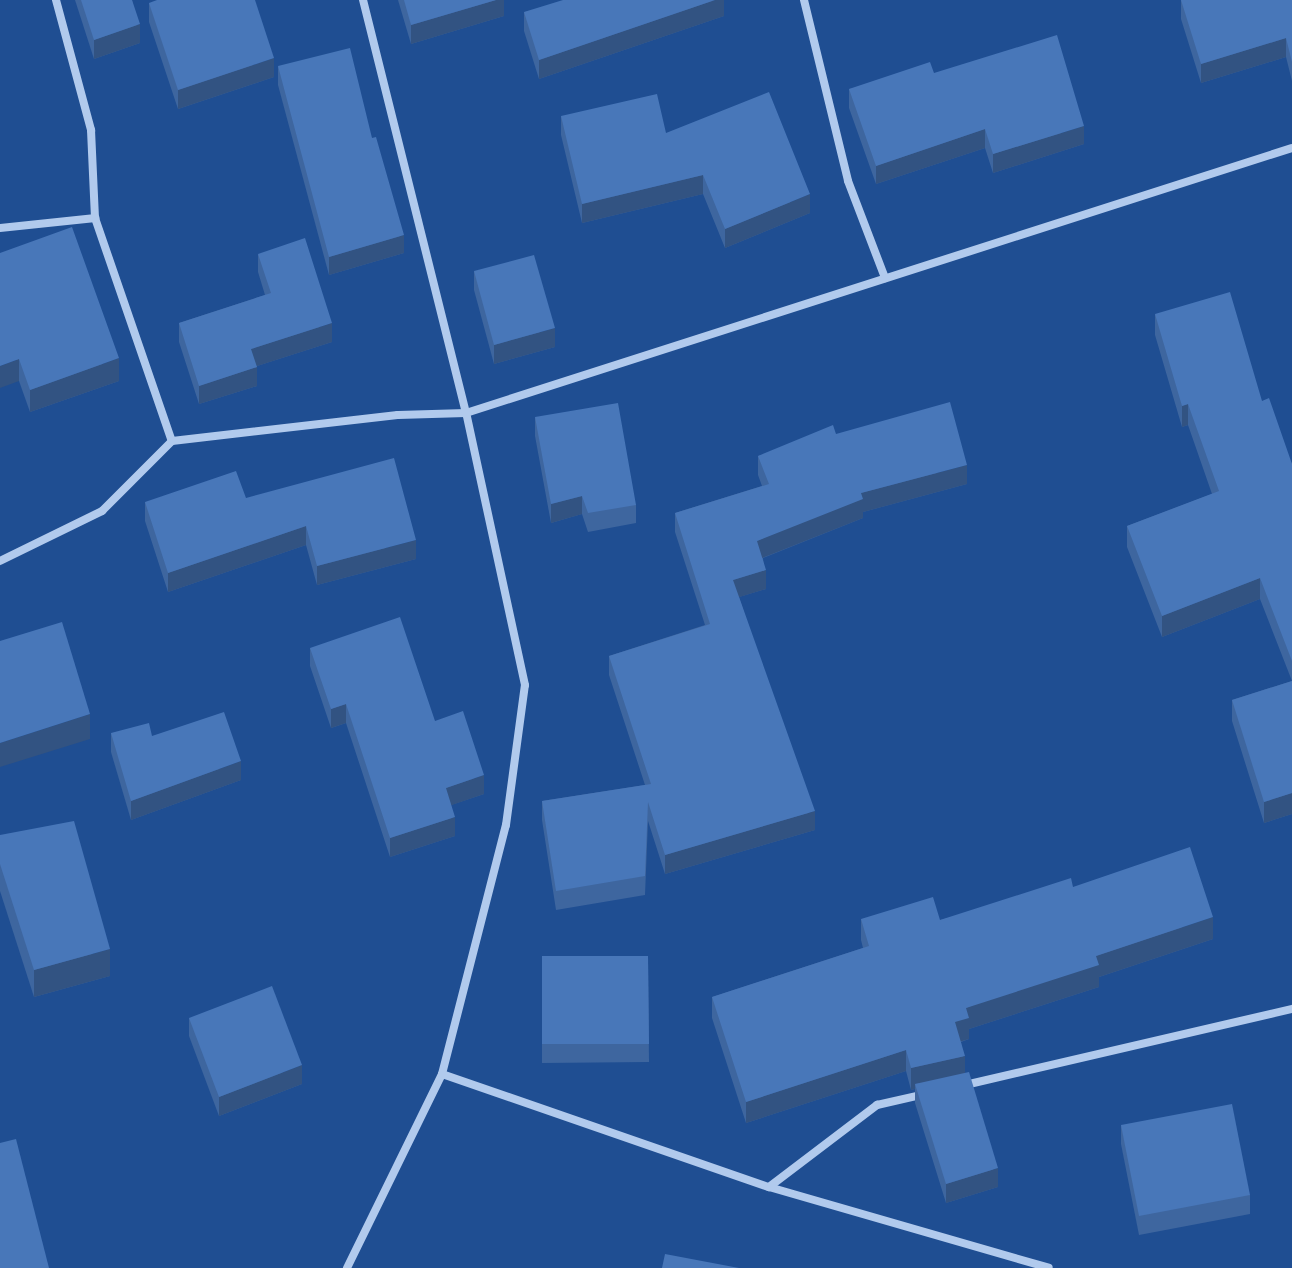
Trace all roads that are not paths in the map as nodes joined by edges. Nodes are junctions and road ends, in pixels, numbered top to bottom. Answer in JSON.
{"nodes":[{"id":1,"x":56,"y":0,"type":"edge"},
{"id":2,"x":363,"y":0,"type":"edge"},
{"id":3,"x":804,"y":0,"type":"edge"},
{"id":4,"x":1292,"y":148,"type":"edge"},
{"id":5,"x":95,"y":218,"type":"junction"},
{"id":6,"x":0,"y":228,"type":"edge"},
{"id":7,"x":885,"y":278,"type":"junction"},
{"id":8,"x":466,"y":413,"type":"junction"},
{"id":9,"x":172,"y":441,"type":"junction"},
{"id":10,"x":0,"y":561,"type":"edge"},
{"id":11,"x":1292,"y":1009,"type":"edge"},
{"id":12,"x":442,"y":1074,"type":"junction"},
{"id":13,"x":954,"y":1087,"type":"edge"},
{"id":14,"x":938,"y":1091,"type":"edge"},
{"id":15,"x":769,"y":1187,"type":"junction"},
{"id":16,"x":347,"y":1268,"type":"edge"},
{"id":17,"x":1049,"y":1268,"type":"edge"}],
"edges":[{"from":1,"to":5,"type":"street"},
{"from":2,"to":8,"type":"street"},
{"from":3,"to":7,"type":"street"},
{"from":4,"to":7,"type":"street"},
{"from":5,"to":6,"type":"street"},
{"from":5,"to":9,"type":"street"},
{"from":7,"to":8,"type":"street"},
{"from":8,"to":9,"type":"street"},
{"from":8,"to":12,"type":"street"},
{"from":9,"to":10,"type":"street"},
{"from":11,"to":13,"type":"street"},
{"from":12,"to":15,"type":"street"},
{"from":12,"to":16,"type":"street"},
{"from":14,"to":15,"type":"street"},
{"from":15,"to":17,"type":"street"}]}
